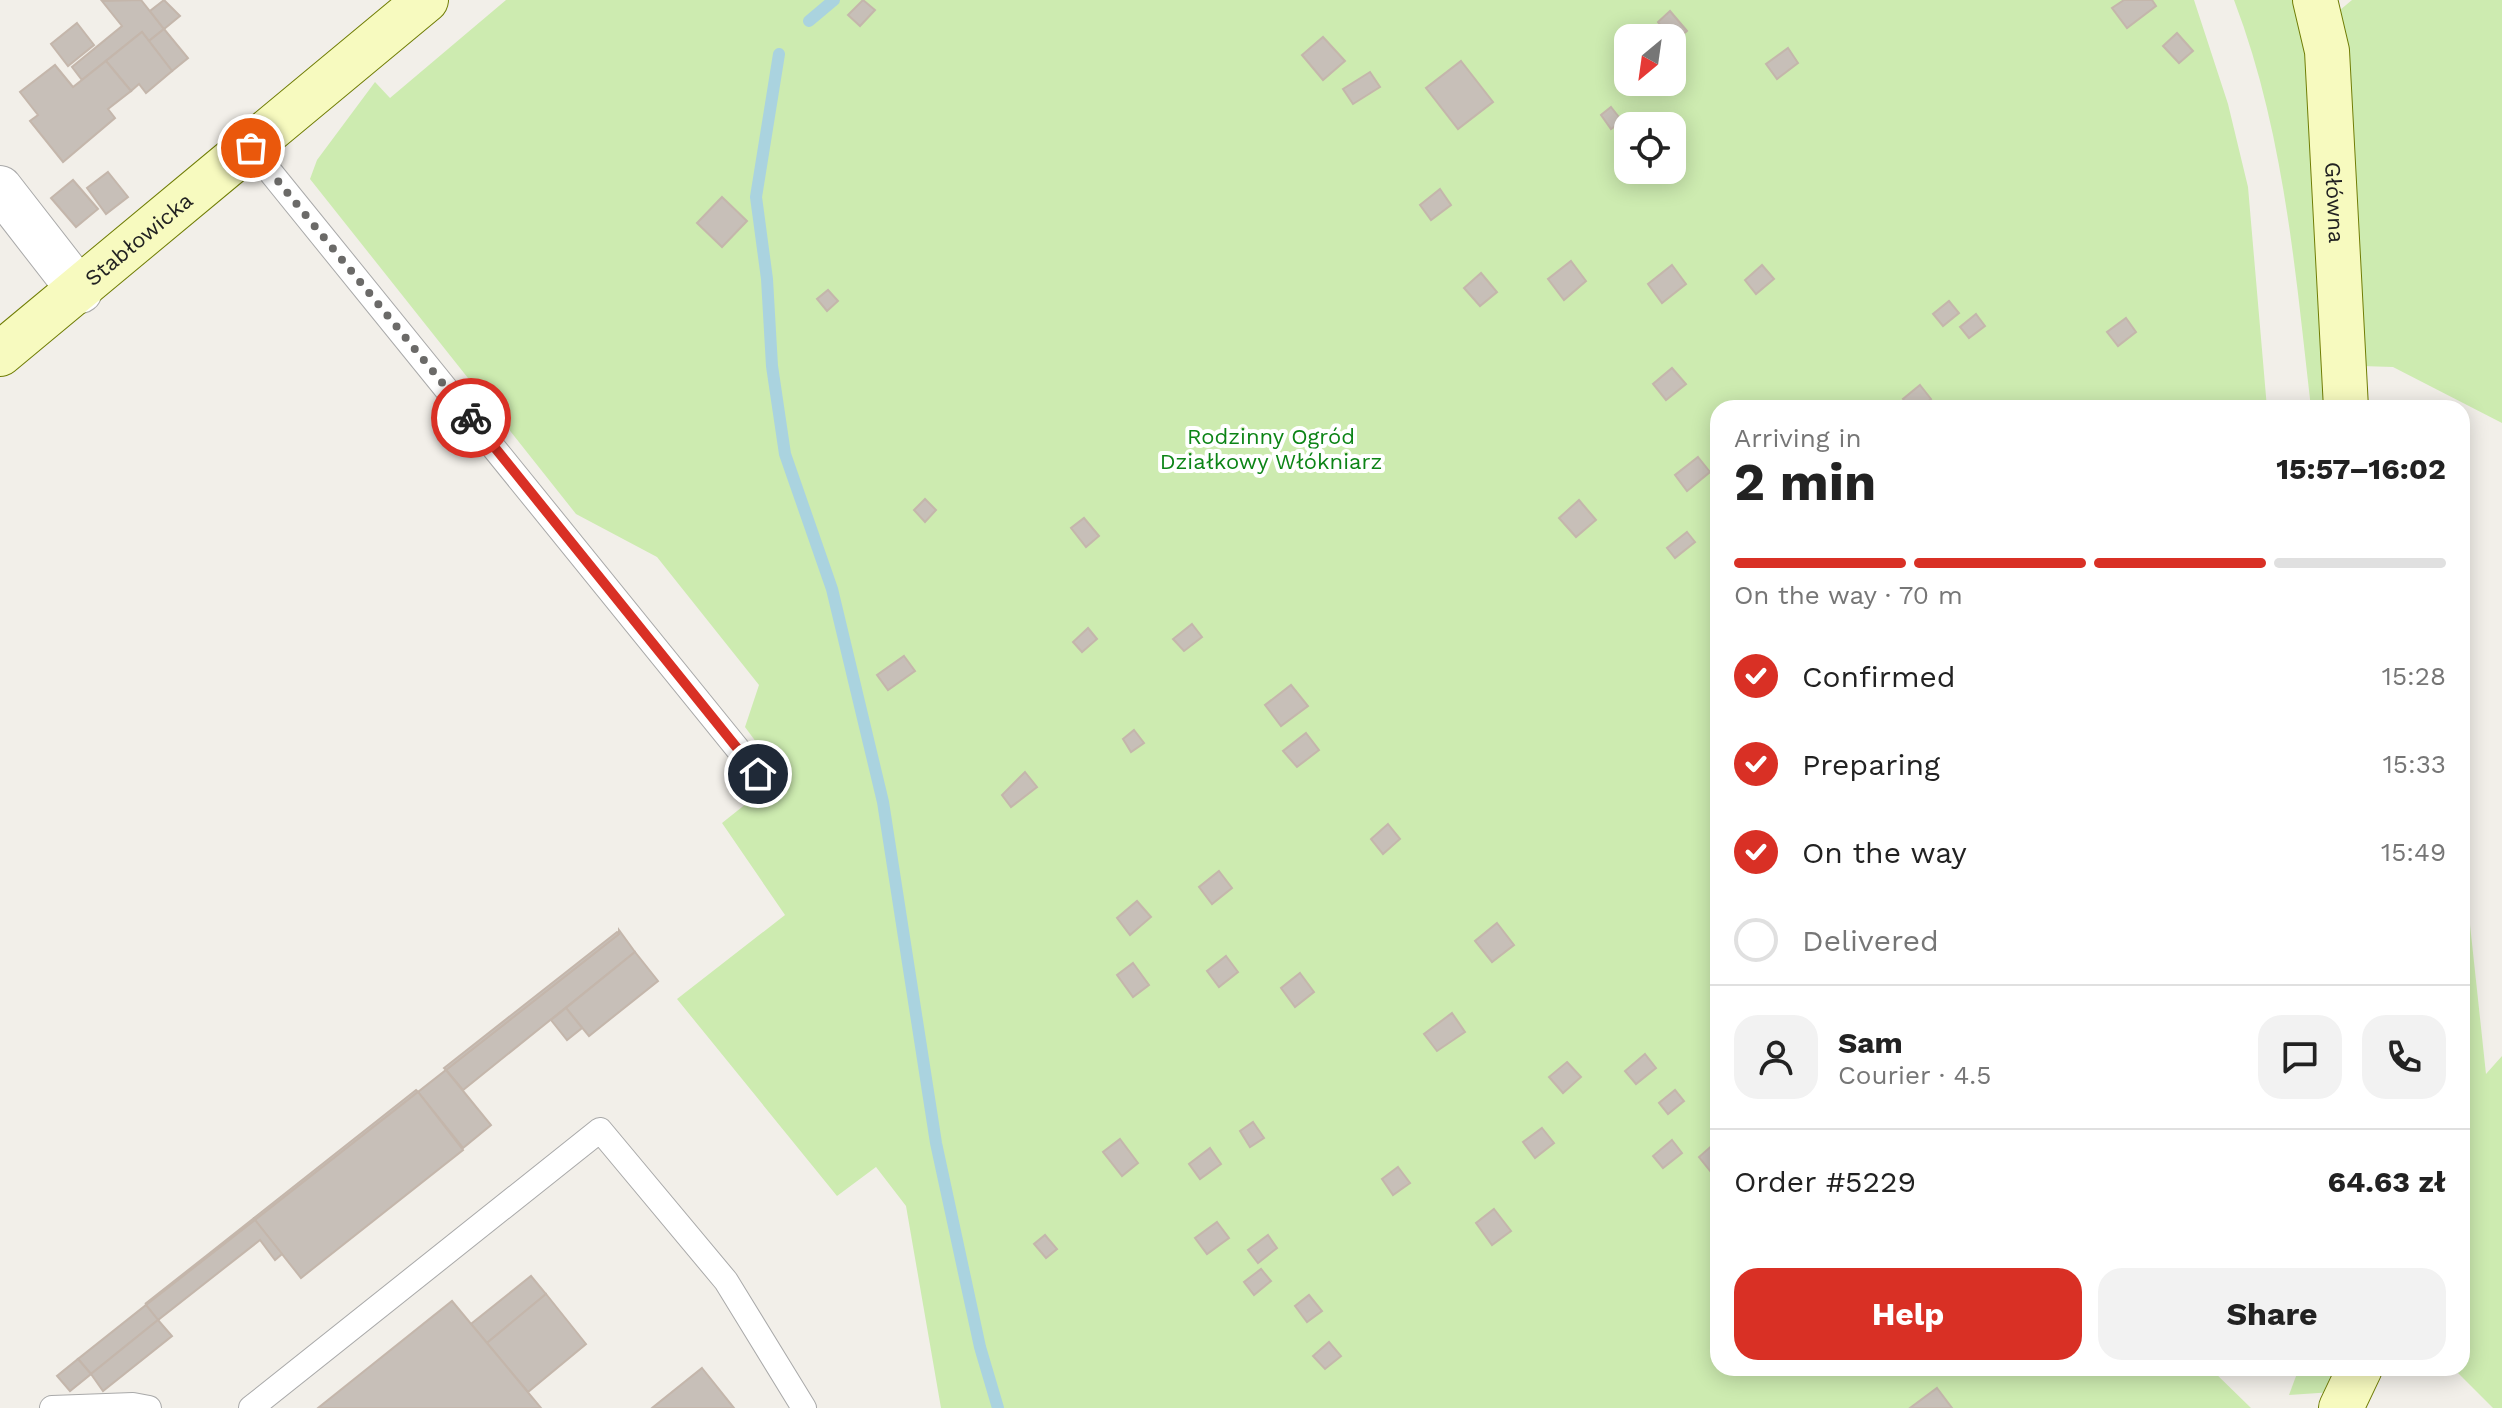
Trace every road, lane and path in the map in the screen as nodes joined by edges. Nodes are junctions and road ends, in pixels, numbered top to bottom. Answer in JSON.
{"nodes":[{"id":1,"x":426,"y":0,"type":"edge"},
{"id":2,"x":2315,"y":0,"type":"edge"},
{"id":3,"x":251,"y":148,"type":"junction"},
{"id":4,"x":0,"y":188,"type":"edge"},
{"id":5,"x":80,"y":291,"type":"junction"},
{"id":6,"x":0,"y":354,"type":"edge"},
{"id":7,"x":2346,"y":400,"type":"edge"},
{"id":8,"x":758,"y":774,"type":"dead end"},
{"id":9,"x":2356,"y":1376,"type":"edge"},
{"id":10,"x":52,"y":1408,"type":"edge"},
{"id":11,"x":149,"y":1408,"type":"edge"},
{"id":12,"x":251,"y":1408,"type":"edge"},
{"id":13,"x":804,"y":1408,"type":"edge"},
{"id":14,"x":2341,"y":1408,"type":"edge"}],
"edges":[{"from":1,"to":3,"type":"street","name":"Stabłowicka"},
{"from":2,"to":7,"type":"street","name":"Główna"},
{"from":3,"to":5,"type":"street","name":"Stabłowicka"},
{"from":3,"to":8,"type":"lane"},
{"from":4,"to":5,"type":"street"},
{"from":5,"to":6,"type":"street","name":"Stabłowicka"},
{"from":9,"to":14,"type":"street"},
{"from":10,"to":11,"type":"lane"},
{"from":12,"to":13,"type":"lane"}]}
